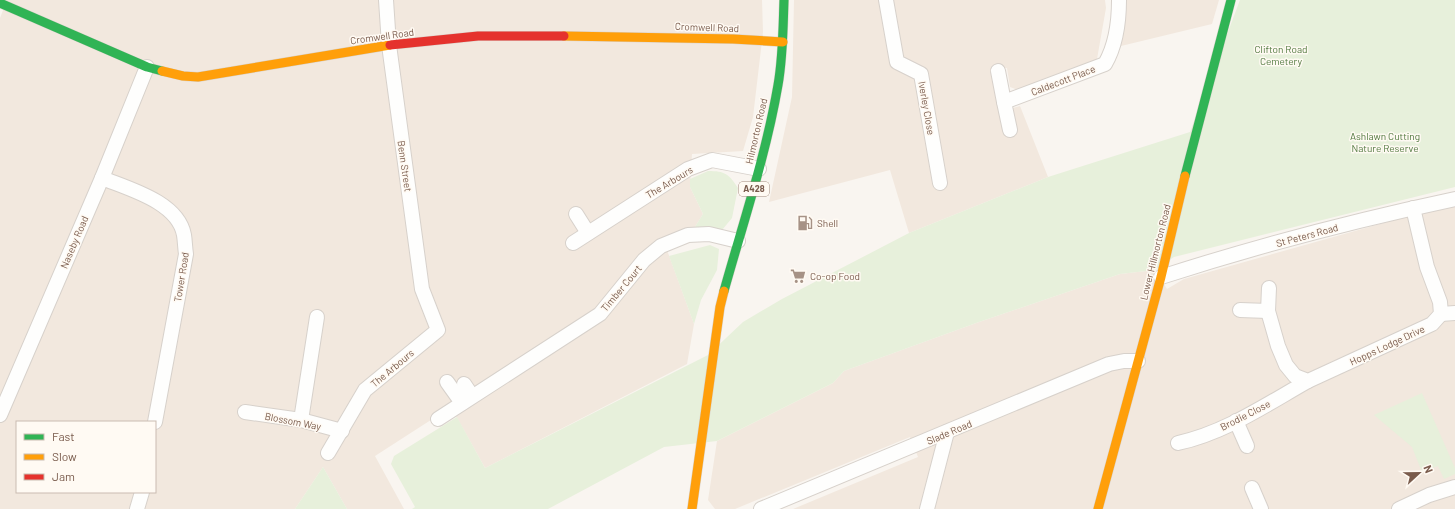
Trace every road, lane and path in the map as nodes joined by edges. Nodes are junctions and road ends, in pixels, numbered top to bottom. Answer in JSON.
{"nodes":[{"id":1,"x":386,"y":0,"type":"edge"},
{"id":2,"x":784,"y":0,"type":"edge"},
{"id":3,"x":886,"y":0,"type":"edge"},
{"id":4,"x":1118,"y":0,"type":"edge"},
{"id":5,"x":1231,"y":0,"type":"edge"},
{"id":6,"x":0,"y":4,"type":"edge"},
{"id":7,"x":783,"y":42,"type":"junction"},
{"id":8,"x":389,"y":45,"type":"junction"},
{"id":9,"x":147,"y":67,"type":"junction"},
{"id":10,"x":998,"y":71,"type":"dead end"},
{"id":11,"x":1004,"y":102,"type":"junction"},
{"id":12,"x":1010,"y":130,"type":"dead end"},
{"id":13,"x":759,"y":169,"type":"junction"},
{"id":14,"x":102,"y":178,"type":"junction"},
{"id":15,"x":940,"y":183,"type":"dead end"},
{"id":16,"x":1455,"y":199,"type":"edge"},
{"id":17,"x":1413,"y":208,"type":"junction"},
{"id":18,"x":576,"y":214,"type":"dead end"},
{"id":19,"x":588,"y":233,"type":"junction"},
{"id":20,"x":738,"y":241,"type":"junction"},
{"id":21,"x":573,"y":243,"type":"dead end"},
{"id":22,"x":1162,"y":272,"type":"junction"},
{"id":23,"x":1269,"y":288,"type":"dead end"},
{"id":24,"x":1240,"y":310,"type":"dead end"},
{"id":25,"x":1268,"y":311,"type":"junction"},
{"id":26,"x":1455,"y":313,"type":"edge"},
{"id":27,"x":1441,"y":314,"type":"junction"},
{"id":28,"x":317,"y":317,"type":"dead end"},
{"id":29,"x":438,"y":330,"type":"joint"},
{"id":30,"x":1138,"y":361,"type":"junction"},
{"id":31,"x":447,"y":382,"type":"dead end"},
{"id":32,"x":1308,"y":382,"type":"junction"},
{"id":33,"x":464,"y":384,"type":"dead end"},
{"id":34,"x":467,"y":399,"type":"junction"},
{"id":35,"x":245,"y":412,"type":"dead end"},
{"id":36,"x":0,"y":415,"type":"edge"},
{"id":37,"x":438,"y":419,"type":"dead end"},
{"id":38,"x":301,"y":420,"type":"junction"},
{"id":39,"x":155,"y":421,"type":"edge"},
{"id":40,"x":1236,"y":421,"type":"junction"},
{"id":41,"x":342,"y":431,"type":"junction"},
{"id":42,"x":947,"y":432,"type":"junction"},
{"id":43,"x":1178,"y":443,"type":"dead end"},
{"id":44,"x":1247,"y":446,"type":"dead end"},
{"id":45,"x":328,"y":453,"type":"dead end"},
{"id":46,"x":1455,"y":487,"type":"edge"},
{"id":47,"x":1252,"y":488,"type":"dead end"},
{"id":48,"x":142,"y":493,"type":"edge"},
{"id":49,"x":137,"y":509,"type":"edge"},
{"id":50,"x":692,"y":509,"type":"edge"},
{"id":51,"x":761,"y":509,"type":"edge"},
{"id":52,"x":927,"y":509,"type":"edge"},
{"id":53,"x":1098,"y":509,"type":"edge"},
{"id":54,"x":1261,"y":509,"type":"edge"},
{"id":55,"x":1399,"y":509,"type":"edge"}],
"edges":[{"from":1,"to":8,"type":"street","name":"Benn Street"},
{"from":2,"to":7,"type":"main road","name":"Hilmorton Road","number":"A428"},
{"from":3,"to":15,"type":"street","name":"Iverley Close"},
{"from":4,"to":11,"type":"street","name":"Caldecott Place"},
{"from":5,"to":22,"type":"main road","name":"Lower Hillmorton Road"},
{"from":6,"to":9,"type":"main road","name":"Cromwell Road"},
{"from":7,"to":8,"type":"main road","name":"Cromwell Road"},
{"from":7,"to":13,"type":"main road","name":"Hilmorton Road","number":"A428"},
{"from":8,"to":9,"type":"main road","name":"Cromwell Road"},
{"from":8,"to":29,"type":"street","name":"Benn Street"},
{"from":9,"to":14,"type":"street","name":"Naseby Road"},
{"from":10,"to":11,"type":"street"},
{"from":11,"to":12,"type":"street"},
{"from":13,"to":19,"type":"street","name":"The Arbours"},
{"from":13,"to":20,"type":"main road","name":"Hilmorton Road","number":"A428"},
{"from":14,"to":36,"type":"street","name":"Naseby Road"},
{"from":14,"to":39,"type":"street","name":"Tower Road"},
{"from":16,"to":17,"type":"street","name":"St Peters Road"},
{"from":17,"to":22,"type":"street","name":"St Peters Road"},
{"from":17,"to":27,"type":"street"},
{"from":18,"to":19,"type":"street"},
{"from":19,"to":21,"type":"street","name":"The Arbours"},
{"from":20,"to":34,"type":"street","name":"Timber Court"},
{"from":20,"to":50,"type":"main road","name":"Hilmorton Road","number":"A428"},
{"from":22,"to":30,"type":"main road","name":"Lower Hillmorton Road"},
{"from":23,"to":25,"type":"street"},
{"from":24,"to":25,"type":"street"},
{"from":25,"to":32,"type":"street"},
{"from":26,"to":27,"type":"street"},
{"from":27,"to":32,"type":"street","name":"Hopps Lodge Drive"},
{"from":28,"to":38,"type":"street"},
{"from":29,"to":41,"type":"street","name":"The Arbours"},
{"from":30,"to":42,"type":"street","name":"Slade Road"},
{"from":30,"to":53,"type":"main road","name":"Lower Hillmorton Road"},
{"from":31,"to":34,"type":"street"},
{"from":32,"to":40,"type":"street","name":"Brodie Close"},
{"from":33,"to":34,"type":"street"},
{"from":34,"to":37,"type":"street","name":"Timber Court"},
{"from":35,"to":38,"type":"street","name":"Blossom Way"},
{"from":38,"to":41,"type":"street","name":"Blossom Way"},
{"from":40,"to":43,"type":"street","name":"Brodie Close"},
{"from":40,"to":44,"type":"street"},
{"from":41,"to":45,"type":"street","name":"The Arbours"},
{"from":42,"to":51,"type":"street","name":"Slade Road"},
{"from":42,"to":52,"type":"street"},
{"from":46,"to":55,"type":"street"},
{"from":47,"to":54,"type":"street"},
{"from":48,"to":49,"type":"street"}]}
